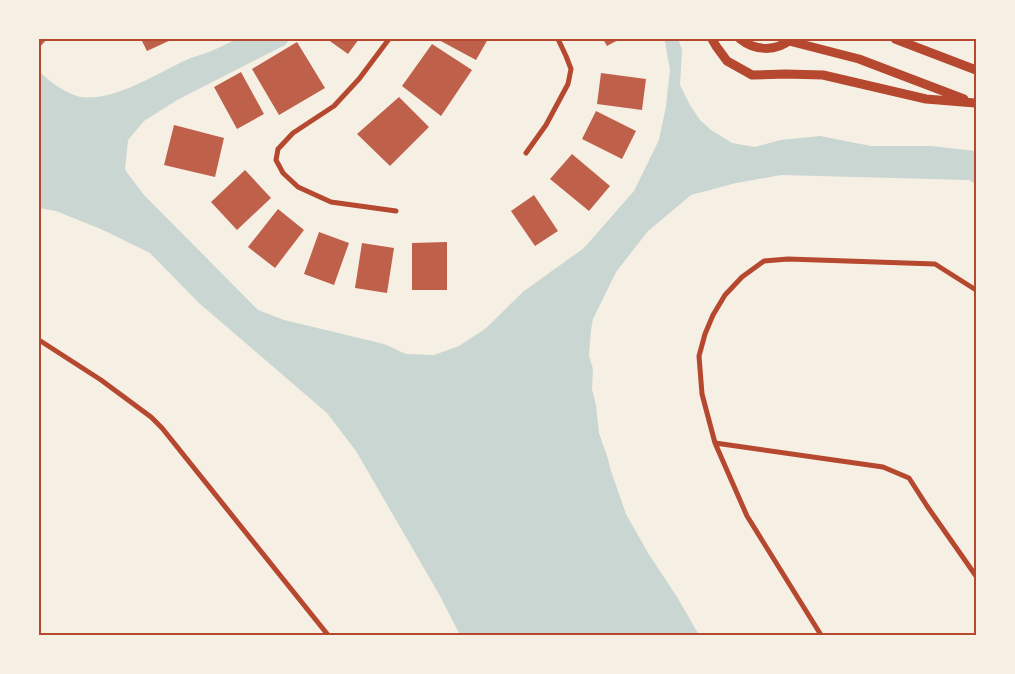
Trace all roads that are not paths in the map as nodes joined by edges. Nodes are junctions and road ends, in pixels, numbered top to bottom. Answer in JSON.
{"nodes":[{"id":1,"x":389,"y":39,"type":"edge"},
{"id":2,"x":558,"y":39,"type":"edge"},
{"id":3,"x":712,"y":39,"type":"edge"},
{"id":4,"x":740,"y":39,"type":"edge"},
{"id":5,"x":895,"y":39,"type":"edge"},
{"id":6,"x":790,"y":40,"type":"edge"},
{"id":7,"x":906,"y":41,"type":"edge"},
{"id":8,"x":976,"y":70,"type":"edge"},
{"id":9,"x":976,"y":103,"type":"edge"},
{"id":10,"x":526,"y":153,"type":"dead end"},
{"id":11,"x":396,"y":211,"type":"dead end"},
{"id":12,"x":976,"y":290,"type":"edge"},
{"id":13,"x":39,"y":340,"type":"edge"},
{"id":14,"x":715,"y":443,"type":"junction"},
{"id":15,"x":976,"y":576,"type":"edge"},
{"id":16,"x":328,"y":635,"type":"edge"},
{"id":17,"x":821,"y":635,"type":"edge"}],
"edges":[{"from":1,"to":11,"type":"street"},
{"from":2,"to":10,"type":"street"},
{"from":3,"to":9,"type":"street"},
{"from":4,"to":6,"type":"street"},
{"from":5,"to":7,"type":"street"},
{"from":6,"to":9,"type":"street"},
{"from":7,"to":8,"type":"street"},
{"from":12,"to":14,"type":"street"},
{"from":13,"to":16,"type":"street"},
{"from":14,"to":15,"type":"street"},
{"from":14,"to":17,"type":"street"}]}
